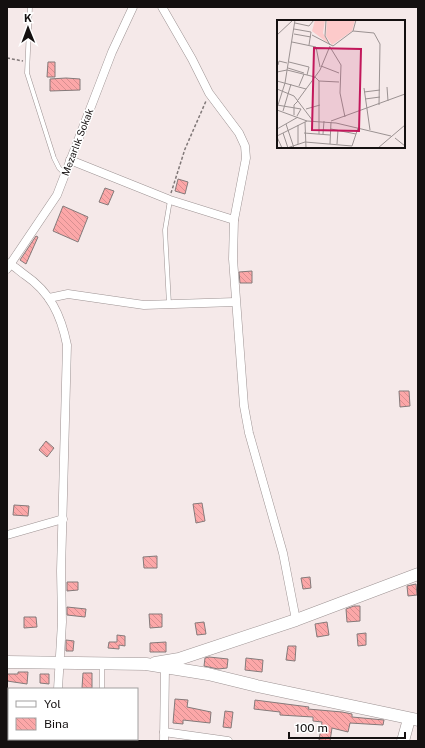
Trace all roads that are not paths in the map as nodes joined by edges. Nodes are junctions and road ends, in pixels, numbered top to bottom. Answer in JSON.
{"nodes":[{"id":1,"x":30,"y":7,"type":"edge"},
{"id":2,"x":133,"y":7,"type":"edge"},
{"id":3,"x":162,"y":7,"type":"edge"},
{"id":4,"x":70,"y":160,"type":"junction"},
{"id":5,"x":65,"y":174,"type":"junction"},
{"id":6,"x":170,"y":200,"type":"junction"},
{"id":7,"x":234,"y":220,"type":"junction"},
{"id":8,"x":8,"y":265,"type":"edge"},
{"id":9,"x":49,"y":298,"type":"junction"},
{"id":10,"x":235,"y":302,"type":"junction"},
{"id":11,"x":169,"y":305,"type":"junction"},
{"id":12,"x":64,"y":519,"type":"junction"},
{"id":13,"x":7,"y":535,"type":"edge"},
{"id":14,"x":418,"y":574,"type":"edge"},
{"id":15,"x":296,"y":620,"type":"junction"},
{"id":16,"x":7,"y":662,"type":"edge"},
{"id":17,"x":59,"y":663,"type":"junction"},
{"id":18,"x":102,"y":663,"type":"junction"},
{"id":19,"x":146,"y":664,"type":"junction"},
{"id":20,"x":165,"y":668,"type":"junction"},
{"id":21,"x":58,"y":688,"type":"edge"},
{"id":22,"x":102,"y":688,"type":"edge"},
{"id":23,"x":413,"y":719,"type":"edge"},
{"id":24,"x":164,"y":732,"type":"junction"},
{"id":25,"x":164,"y":741,"type":"edge"},
{"id":26,"x":228,"y":741,"type":"edge"},
{"id":27,"x":403,"y":741,"type":"edge"}],
"edges":[{"from":1,"to":5,"type":"lane"},
{"from":2,"to":4,"type":"street","name":"Mezarlık Sokak"},
{"from":3,"to":7,"type":"street"},
{"from":4,"to":5,"type":"street","name":"Mezarlık Sokak"},
{"from":4,"to":6,"type":"street"},
{"from":5,"to":8,"type":"street","name":"Mezarlık Sokak"},
{"from":6,"to":7,"type":"street"},
{"from":6,"to":11,"type":"lane"},
{"from":7,"to":10,"type":"street"},
{"from":8,"to":9,"type":"street"},
{"from":9,"to":11,"type":"street"},
{"from":9,"to":12,"type":"street"},
{"from":10,"to":11,"type":"street"},
{"from":10,"to":15,"type":"street"},
{"from":12,"to":13,"type":"street"},
{"from":12,"to":17,"type":"street"},
{"from":14,"to":15,"type":"street"},
{"from":15,"to":19,"type":"street"},
{"from":16,"to":17,"type":"street"},
{"from":17,"to":18,"type":"street"},
{"from":17,"to":21,"type":"street"},
{"from":18,"to":19,"type":"street"},
{"from":18,"to":22,"type":"lane"},
{"from":19,"to":20,"type":"street"},
{"from":20,"to":23,"type":"street"},
{"from":20,"to":24,"type":"street"},
{"from":23,"to":27,"type":"street"},
{"from":24,"to":25,"type":"street"},
{"from":24,"to":26,"type":"street"}]}
